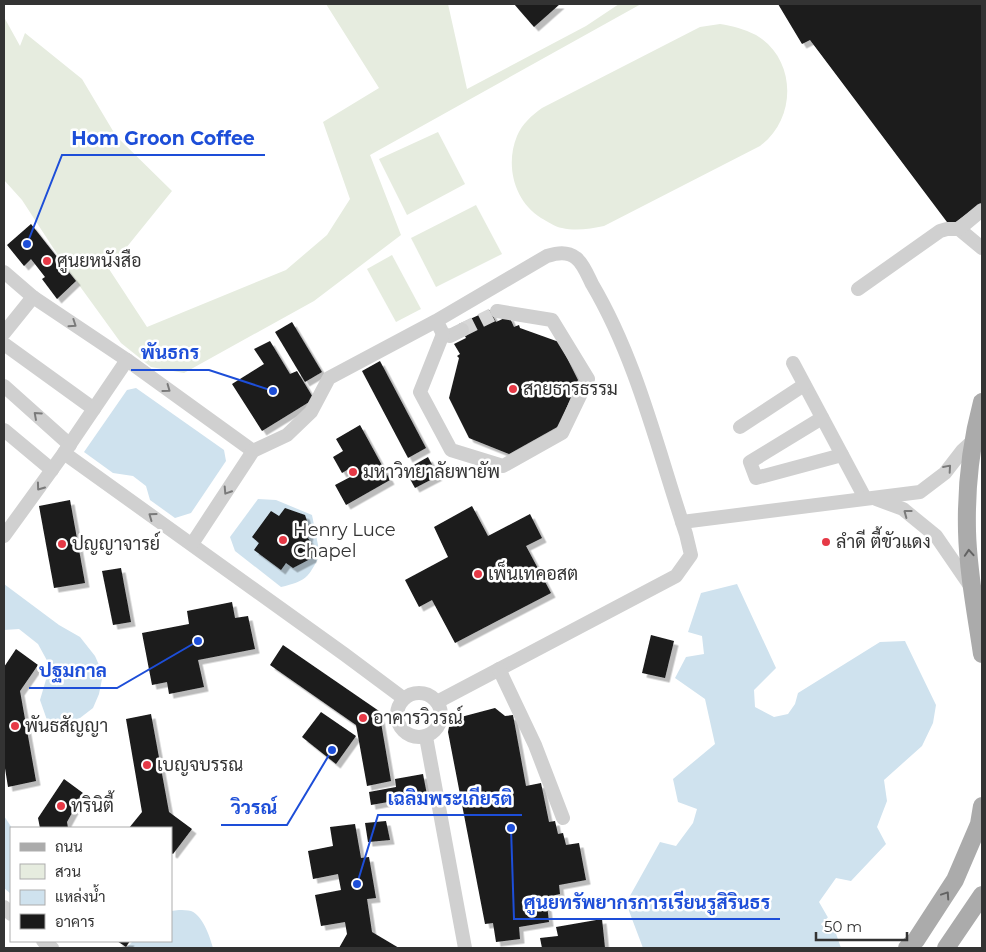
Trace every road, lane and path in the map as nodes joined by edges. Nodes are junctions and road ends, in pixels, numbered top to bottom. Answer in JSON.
{"nodes":[{"id":1,"x":982,"y":210,"type":"edge"},
{"id":2,"x":959,"y":229,"type":"junction"},
{"id":3,"x":982,"y":248,"type":"edge"},
{"id":4,"x":6,"y":275,"type":"edge"},
{"id":5,"x":858,"y":290,"type":"dead end"},
{"id":6,"x":488,"y":292,"type":"junction"},
{"id":7,"x":33,"y":297,"type":"junction"},
{"id":8,"x":436,"y":321,"type":"junction"},
{"id":9,"x":462,"y":330,"type":"tunnel mouth"},
{"id":10,"x":4,"y":333,"type":"edge"},
{"id":11,"x":443,"y":334,"type":"junction"},
{"id":12,"x":4,"y":344,"type":"edge"},
{"id":13,"x":127,"y":360,"type":"junction"},
{"id":14,"x":793,"y":363,"type":"dead end"},
{"id":15,"x":804,"y":385,"type":"junction"},
{"id":16,"x":4,"y":386,"type":"edge"},
{"id":17,"x":982,"y":402,"type":"edge"},
{"id":18,"x":94,"y":409,"type":"junction"},
{"id":19,"x":822,"y":418,"type":"junction"},
{"id":20,"x":740,"y":427,"type":"dead end"},
{"id":21,"x":4,"y":430,"type":"edge"},
{"id":22,"x":974,"y":440,"type":"junction"},
{"id":23,"x":67,"y":449,"type":"junction"},
{"id":24,"x":253,"y":450,"type":"junction"},
{"id":25,"x":842,"y":455,"type":"junction"},
{"id":26,"x":52,"y":470,"type":"junction"},
{"id":27,"x":869,"y":498,"type":"junction"},
{"id":28,"x":682,"y":522,"type":"junction"},
{"id":29,"x":4,"y":536,"type":"edge"},
{"id":30,"x":192,"y":544,"type":"junction"},
{"id":31,"x":973,"y":589,"type":"junction"},
{"id":32,"x":982,"y":654,"type":"edge"},
{"id":33,"x":499,"y":668,"type":"junction"},
{"id":34,"x":403,"y":698,"type":"junction"},
{"id":35,"x":437,"y":702,"type":"junction"},
{"id":36,"x":426,"y":737,"type":"junction"},
{"id":37,"x":982,"y":806,"type":"edge"},
{"id":38,"x":563,"y":818,"type":"dead end"},
{"id":39,"x":982,"y":895,"type":"edge"},
{"id":40,"x":465,"y":948,"type":"edge"},
{"id":41,"x":907,"y":948,"type":"edge"},
{"id":42,"x":946,"y":948,"type":"edge"}],
"edges":[{"from":1,"to":2,"type":"street"},
{"from":2,"to":3,"type":"street"},
{"from":2,"to":5,"type":"street"},
{"from":4,"to":7,"type":"street"},
{"from":6,"to":8,"type":"street"},
{"from":6,"to":11,"type":"street"},
{"from":6,"to":28,"type":"street"},
{"from":7,"to":10,"type":"street"},
{"from":7,"to":13,"type":"street","one_way":true},
{"from":8,"to":11,"type":"street"},
{"from":8,"to":24,"type":"street"},
{"from":9,"to":11,"type":"street"},
{"from":12,"to":18,"type":"street"},
{"from":13,"to":18,"type":"street"},
{"from":13,"to":24,"type":"street","one_way":true},
{"from":14,"to":15,"type":"street"},
{"from":15,"to":19,"type":"street"},
{"from":15,"to":20,"type":"street"},
{"from":23,"to":16,"type":"street","one_way":true},
{"from":17,"to":22,"type":"main road"},
{"from":18,"to":23,"type":"street"},
{"from":19,"to":25,"type":"street"},
{"from":19,"to":25,"type":"street"},
{"from":21,"to":26,"type":"street"},
{"from":27,"to":22,"type":"street","one_way":true},
{"from":31,"to":22,"type":"main road","one_way":true},
{"from":23,"to":26,"type":"street"},
{"from":30,"to":23,"type":"street","one_way":true},
{"from":24,"to":30,"type":"street","one_way":true},
{"from":25,"to":27,"type":"street"},
{"from":26,"to":29,"type":"street","one_way":true},
{"from":27,"to":28,"type":"street"},
{"from":31,"to":27,"type":"street","one_way":true},
{"from":28,"to":33,"type":"street"},
{"from":30,"to":34,"type":"street"},
{"from":31,"to":32,"type":"main road"},
{"from":33,"to":35,"type":"street"},
{"from":33,"to":38,"type":"street"},
{"from":34,"to":35,"type":"street"},
{"from":34,"to":36,"type":"street"},
{"from":35,"to":36,"type":"street"},
{"from":36,"to":40,"type":"street"},
{"from":41,"to":37,"type":"main road","one_way":true},
{"from":39,"to":42,"type":"main road"}]}
